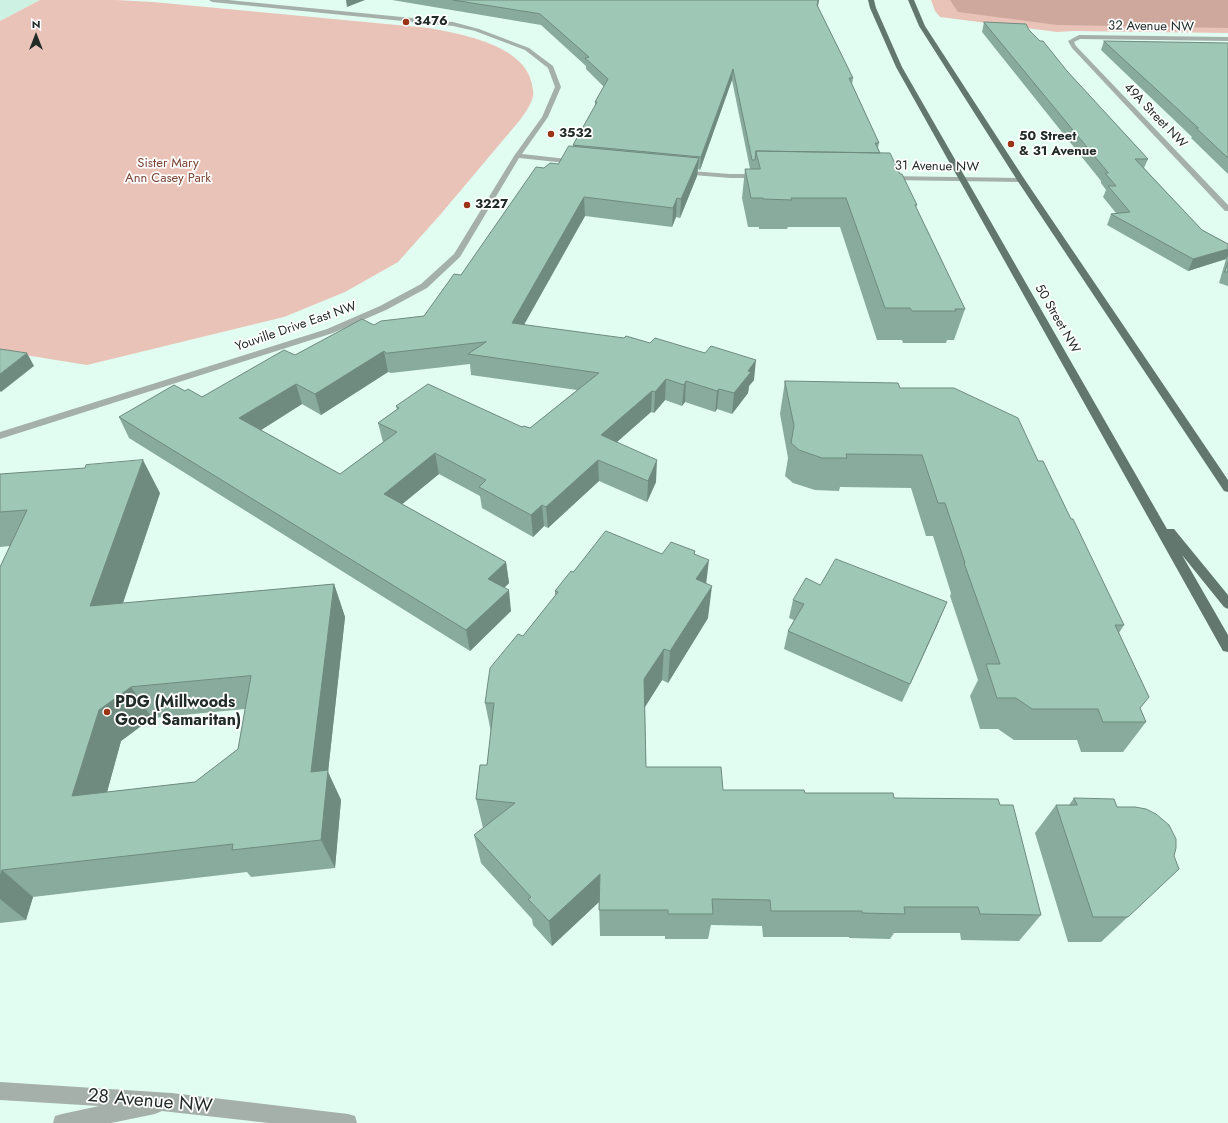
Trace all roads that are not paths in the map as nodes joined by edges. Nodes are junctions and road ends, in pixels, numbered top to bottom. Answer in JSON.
{"nodes":[{"id":1,"x":212,"y":0,"type":"edge"},
{"id":2,"x":871,"y":0,"type":"edge"},
{"id":3,"x":911,"y":0,"type":"edge"},
{"id":4,"x":1074,"y":39,"type":"joint"},
{"id":5,"x":1228,"y":39,"type":"edge"},
{"id":6,"x":517,"y":156,"type":"junction"},
{"id":7,"x":584,"y":163,"type":"edge"},
{"id":8,"x":676,"y":172,"type":"edge"},
{"id":9,"x":768,"y":176,"type":"edge"},
{"id":10,"x":881,"y":178,"type":"edge"},
{"id":11,"x":962,"y":179,"type":"junction"},
{"id":12,"x":1022,"y":180,"type":"junction"},
{"id":13,"x":1228,"y":209,"type":"edge"},
{"id":14,"x":0,"y":436,"type":"edge"},
{"id":15,"x":1228,"y":488,"type":"edge"},
{"id":16,"x":1146,"y":503,"type":"junction"},
{"id":17,"x":1228,"y":604,"type":"edge"},
{"id":18,"x":1228,"y":647,"type":"edge"},
{"id":19,"x":0,"y":1091,"type":"edge"},
{"id":20,"x":172,"y":1102,"type":"junction"},
{"id":21,"x":62,"y":1123,"type":"edge"},
{"id":22,"x":348,"y":1123,"type":"edge"}],
"edges":[{"from":1,"to":6,"type":"street","name":"Youville Drive East NW"},
{"from":2,"to":11,"type":"main road","name":"50 Street NW"},
{"from":3,"to":12,"type":"main road"},
{"from":4,"to":5,"type":"street","name":"32 Avenue NW"},
{"from":4,"to":13,"type":"street","name":"49A Street NW"},
{"from":6,"to":7,"type":"street"},
{"from":6,"to":14,"type":"street","name":"Youville Drive East NW"},
{"from":8,"to":9,"type":"street"},
{"from":10,"to":11,"type":"street","name":"31 Avenue NW"},
{"from":11,"to":12,"type":"street","name":"31 Avenue NW"},
{"from":11,"to":16,"type":"main road","name":"50 Street NW"},
{"from":12,"to":15,"type":"main road"},
{"from":16,"to":17,"type":"main road"},
{"from":16,"to":18,"type":"main road","name":"50 Street NW"},
{"from":19,"to":20,"type":"street","name":"28 Avenue NW"},
{"from":20,"to":21,"type":"street"},
{"from":20,"to":22,"type":"street","name":"28 Avenue NW"}]}
